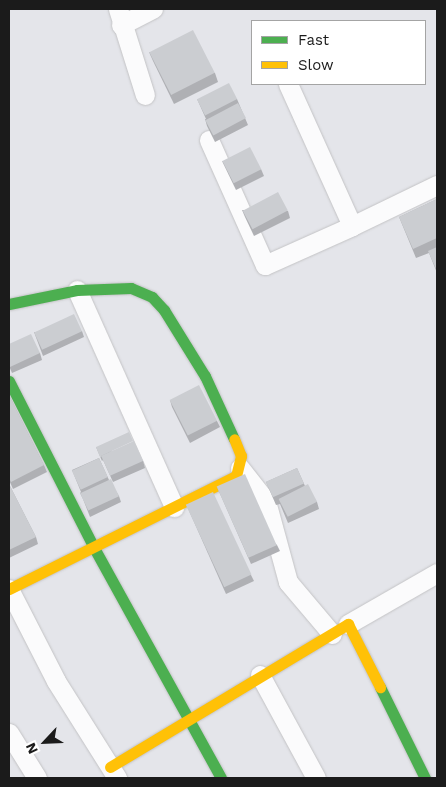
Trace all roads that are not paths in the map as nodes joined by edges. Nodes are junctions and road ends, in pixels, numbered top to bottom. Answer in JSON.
{"nodes":[{"id":1,"x":153,"y":9,"type":"edge"},
{"id":2,"x":120,"y":17,"type":"edge"},
{"id":3,"x":288,"y":85,"type":"edge"},
{"id":4,"x":145,"y":95,"type":"dead end"},
{"id":5,"x":209,"y":140,"type":"edge"},
{"id":6,"x":437,"y":185,"type":"edge"},
{"id":7,"x":352,"y":226,"type":"junction"},
{"id":8,"x":77,"y":290,"type":"junction"},
{"id":9,"x":9,"y":304,"type":"edge"},
{"id":10,"x":9,"y":380,"type":"edge"},
{"id":11,"x":240,"y":468,"type":"junction"},
{"id":12,"x":174,"y":507,"type":"junction"},
{"id":13,"x":93,"y":546,"type":"junction"},
{"id":14,"x":437,"y":572,"type":"edge"},
{"id":15,"x":9,"y":589,"type":"edge"},
{"id":16,"x":348,"y":624,"type":"junction"},
{"id":17,"x":332,"y":634,"type":"junction"},
{"id":18,"x":260,"y":675,"type":"junction"},
{"id":19,"x":187,"y":718,"type":"junction"},
{"id":20,"x":9,"y":733,"type":"edge"},
{"id":21,"x":114,"y":773,"type":"edge"},
{"id":22,"x":37,"y":778,"type":"edge"},
{"id":23,"x":221,"y":778,"type":"edge"},
{"id":24,"x":316,"y":778,"type":"edge"},
{"id":25,"x":425,"y":778,"type":"edge"}],
"edges":[{"from":1,"to":2,"type":"street"},
{"from":2,"to":4,"type":"street"},
{"from":3,"to":7,"type":"street"},
{"from":5,"to":7,"type":"street"},
{"from":6,"to":7,"type":"street"},
{"from":8,"to":9,"type":"street"},
{"from":8,"to":11,"type":"street"},
{"from":8,"to":12,"type":"street"},
{"from":10,"to":13,"type":"street"},
{"from":11,"to":12,"type":"street"},
{"from":11,"to":17,"type":"street"},
{"from":12,"to":13,"type":"street"},
{"from":13,"to":15,"type":"street"},
{"from":13,"to":19,"type":"street"},
{"from":14,"to":16,"type":"street"},
{"from":15,"to":21,"type":"street"},
{"from":16,"to":17,"type":"street"},
{"from":16,"to":25,"type":"street"},
{"from":17,"to":18,"type":"street"},
{"from":18,"to":19,"type":"street"},
{"from":18,"to":24,"type":"street"},
{"from":19,"to":21,"type":"street"},
{"from":19,"to":23,"type":"street"},
{"from":20,"to":22,"type":"street"}]}
